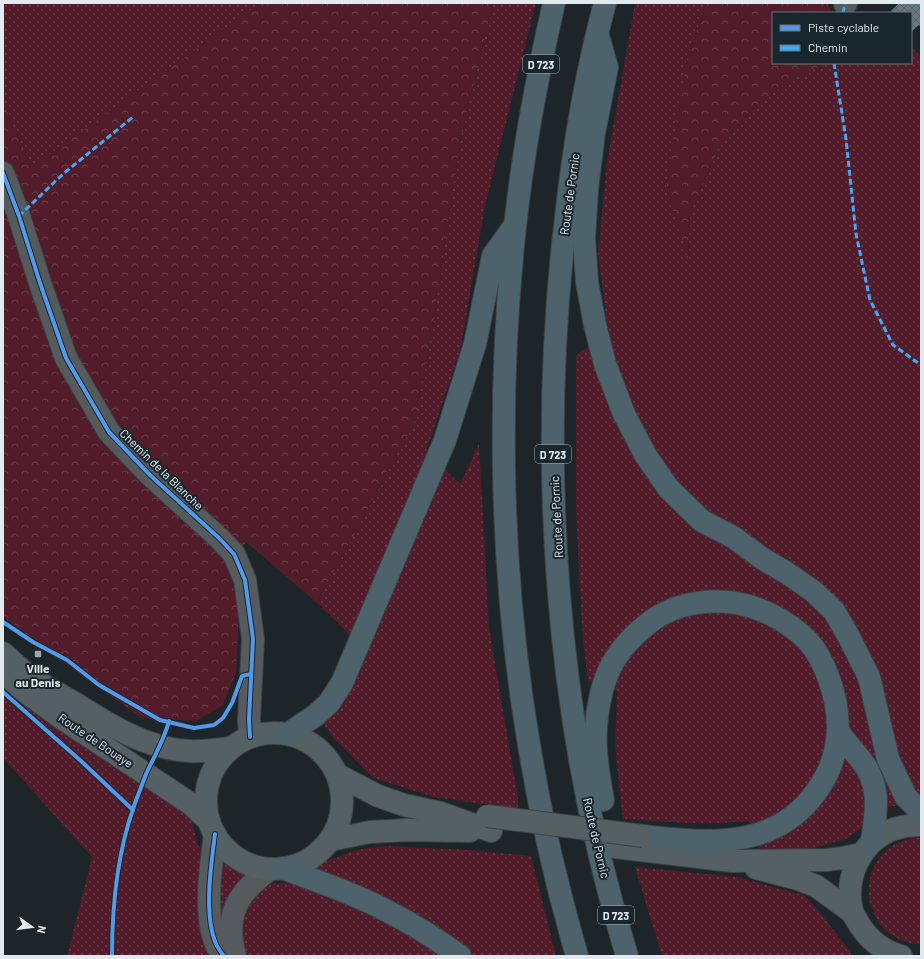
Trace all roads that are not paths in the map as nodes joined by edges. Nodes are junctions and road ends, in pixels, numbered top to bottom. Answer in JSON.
{"nodes":[{"id":1,"x":554,"y":3,"type":"edge"},
{"id":2,"x":605,"y":3,"type":"edge"},
{"id":3,"x":597,"y":32,"type":"junction"},
{"id":4,"x":3,"y":173,"type":"edge"},
{"id":5,"x":515,"y":224,"type":"junction"},
{"id":6,"x":3,"y":654,"type":"edge"},
{"id":7,"x":3,"y":672,"type":"edge"},
{"id":8,"x":838,"y":731,"type":"junction"},
{"id":9,"x":288,"y":734,"type":"junction"},
{"id":10,"x":250,"y":737,"type":"junction"},
{"id":11,"x":231,"y":748,"type":"junction"},
{"id":12,"x":338,"y":775,"type":"junction"},
{"id":13,"x":921,"y":812,"type":"edge"},
{"id":14,"x":489,"y":824,"type":"junction"},
{"id":15,"x":921,"y":825,"type":"edge"},
{"id":16,"x":212,"y":827,"type":"junction"},
{"id":17,"x":643,"y":836,"type":"junction"},
{"id":18,"x":330,"y":840,"type":"junction"},
{"id":19,"x":667,"y":846,"type":"junction"},
{"id":20,"x":615,"y":847,"type":"junction"},
{"id":21,"x":866,"y":848,"type":"junction"},
{"id":22,"x":732,"y":861,"type":"junction"},
{"id":23,"x":277,"y":869,"type":"junction"},
{"id":24,"x":605,"y":874,"type":"junction"},
{"id":25,"x":852,"y":912,"type":"junction"},
{"id":26,"x":880,"y":952,"type":"edge"},
{"id":27,"x":224,"y":956,"type":"edge"},
{"id":28,"x":235,"y":956,"type":"edge"},
{"id":29,"x":460,"y":956,"type":"edge"},
{"id":30,"x":577,"y":956,"type":"edge"},
{"id":31,"x":627,"y":956,"type":"edge"},
{"id":32,"x":901,"y":956,"type":"edge"}],
"edges":[{"from":1,"to":5,"type":"highway","number":"D 723"},
{"from":2,"to":3,"type":"highway","name":"Route de Pornic","number":"D 723"},
{"from":3,"to":13,"type":"highway"},
{"from":3,"to":24,"type":"highway","name":"Route de Pornic","number":"D 723"},
{"from":4,"to":10,"type":"street","name":"Chemin de la Blanche"},
{"from":5,"to":9,"type":"highway"},
{"from":5,"to":30,"type":"highway","number":"D 723"},
{"from":6,"to":11,"type":"main road","name":"Route de Bouaye"},
{"from":7,"to":16,"type":"main road","name":"Route de Bouaye"},
{"from":8,"to":19,"type":"highway"},
{"from":8,"to":21,"type":"highway"},
{"from":8,"to":24,"type":"highway"},
{"from":9,"to":10,"type":"main road"},
{"from":9,"to":12,"type":"main road"},
{"from":10,"to":11,"type":"main road"},
{"from":11,"to":16,"type":"main road"},
{"from":12,"to":14,"type":"main road"},
{"from":12,"to":18,"type":"main road"},
{"from":14,"to":17,"type":"main road","bridge":true},
{"from":14,"to":18,"type":"main road"},
{"from":14,"to":20,"type":"main road"},
{"from":15,"to":21,"type":"main road"},
{"from":16,"to":23,"type":"main road"},
{"from":16,"to":27,"type":"street"},
{"from":17,"to":19,"type":"highway"},
{"from":17,"to":20,"type":"main road"},
{"from":18,"to":23,"type":"main road"},
{"from":19,"to":20,"type":"main road"},
{"from":19,"to":22,"type":"main road"},
{"from":21,"to":22,"type":"main road"},
{"from":21,"to":25,"type":"main road"},
{"from":22,"to":25,"type":"main road"},
{"from":23,"to":28,"type":"street"},
{"from":23,"to":29,"type":"highway"},
{"from":24,"to":31,"type":"highway","name":"Route de Pornic","number":"D 723"},
{"from":25,"to":26,"type":"main road"},
{"from":26,"to":32,"type":"main road"}]}
